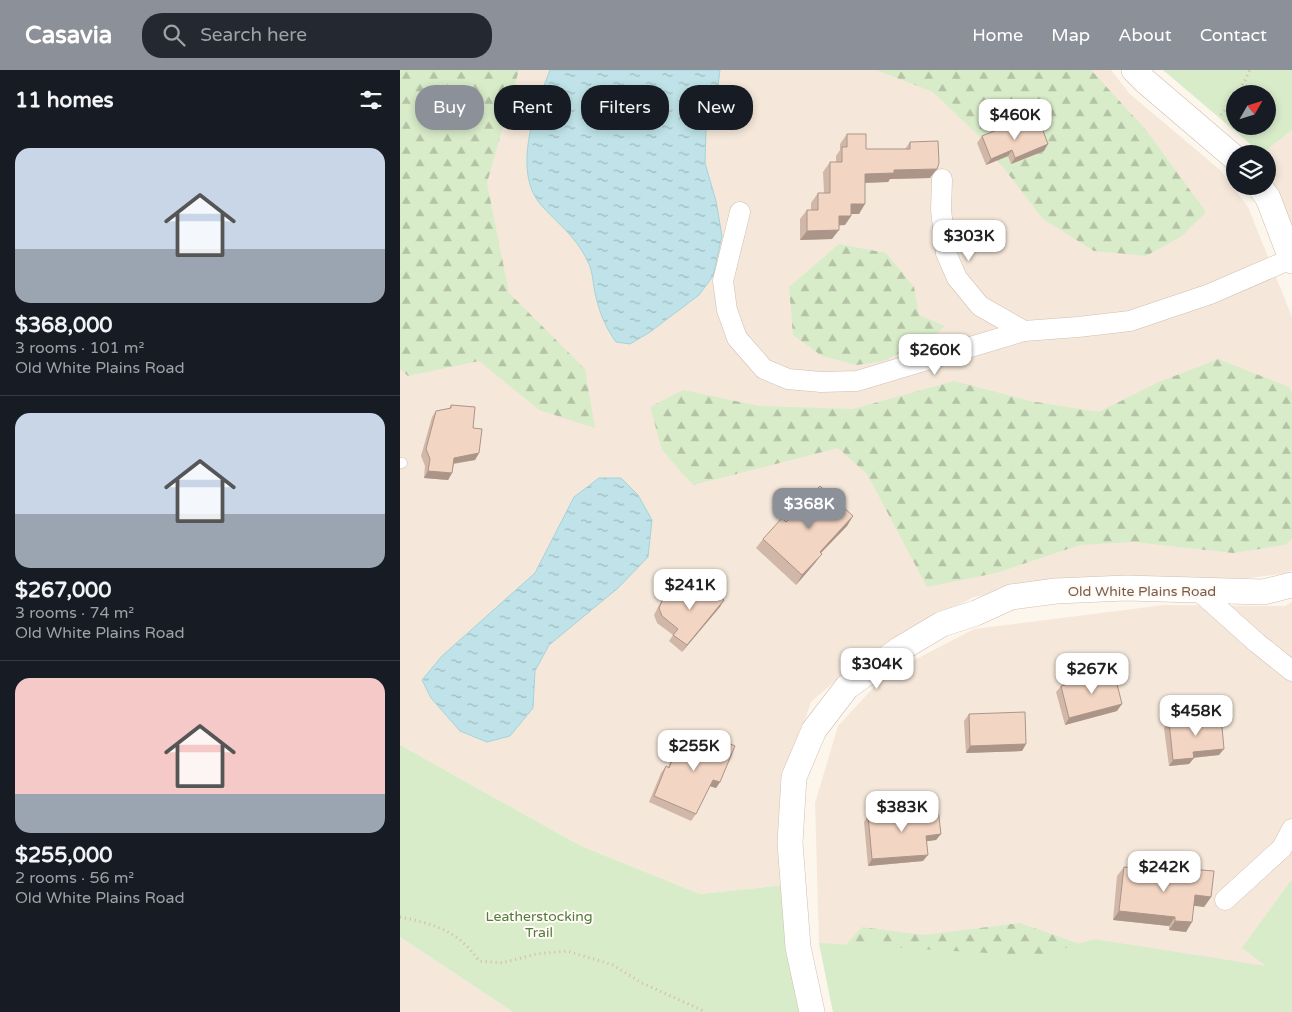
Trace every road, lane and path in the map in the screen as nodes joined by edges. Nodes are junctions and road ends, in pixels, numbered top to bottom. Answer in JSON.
{"nodes":[{"id":1,"x":1134,"y":70,"type":"edge"},
{"id":2,"x":1250,"y":70,"type":"edge"},
{"id":3,"x":1242,"y":85,"type":"edge"},
{"id":4,"x":1226,"y":150,"type":"edge"},
{"id":5,"x":942,"y":179,"type":"dead end"},
{"id":6,"x":1266,"y":195,"type":"edge"},
{"id":7,"x":740,"y":212,"type":"dead end"},
{"id":8,"x":1292,"y":260,"type":"edge"},
{"id":9,"x":1024,"y":331,"type":"junction"},
{"id":10,"x":1292,"y":585,"type":"edge"},
{"id":11,"x":1200,"y":592,"type":"junction"},
{"id":12,"x":1292,"y":671,"type":"edge"},
{"id":13,"x":1292,"y":830,"type":"edge"},
{"id":14,"x":1225,"y":900,"type":"dead end"},
{"id":15,"x":400,"y":916,"type":"edge"},
{"id":16,"x":706,"y":1012,"type":"edge"},
{"id":17,"x":812,"y":1012,"type":"edge"}],
"edges":[{"from":1,"to":4,"type":"street"},
{"from":2,"to":3,"type":"path"},
{"from":5,"to":9,"type":"street"},
{"from":6,"to":8,"type":"street"},
{"from":7,"to":9,"type":"street"},
{"from":8,"to":9,"type":"street"},
{"from":10,"to":11,"type":"street","name":"Old White Plains Road"},
{"from":11,"to":12,"type":"street"},
{"from":11,"to":17,"type":"street","name":"Old White Plains Road"},
{"from":13,"to":14,"type":"street"},
{"from":15,"to":16,"type":"path"}]}
